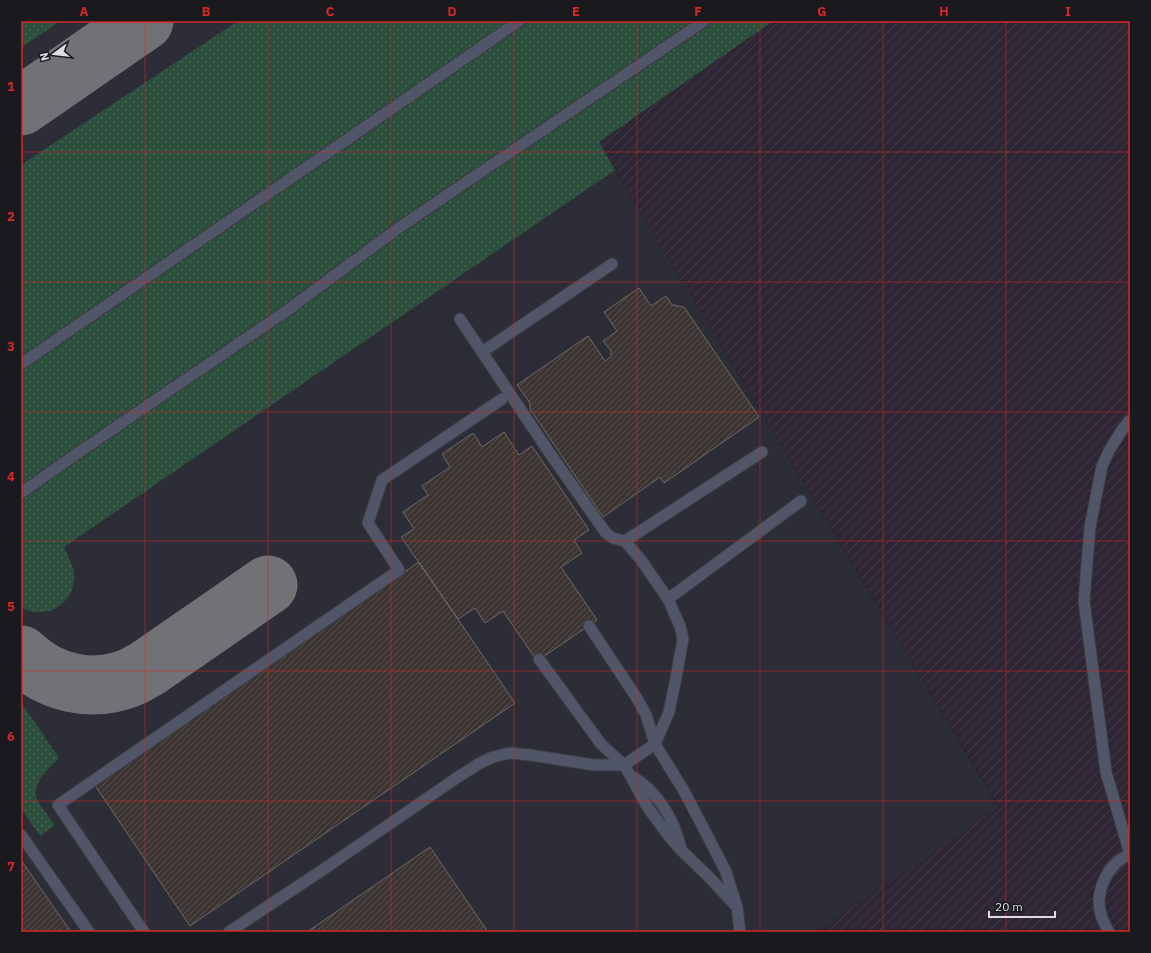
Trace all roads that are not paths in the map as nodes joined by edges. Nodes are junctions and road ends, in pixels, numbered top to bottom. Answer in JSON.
{"nodes":[{"id":1,"x":519,"y":21,"type":"edge"},
{"id":2,"x":704,"y":21,"type":"edge"},
{"id":3,"x":612,"y":264,"type":"dead end"},
{"id":4,"x":460,"y":319,"type":"dead end"},
{"id":5,"x":482,"y":352,"type":"junction"},
{"id":6,"x":21,"y":364,"type":"edge"},
{"id":7,"x":502,"y":400,"type":"dead end"},
{"id":8,"x":1130,"y":420,"type":"edge"},
{"id":9,"x":762,"y":452,"type":"dead end"},
{"id":10,"x":21,"y":493,"type":"edge"},
{"id":11,"x":801,"y":501,"type":"dead end"},
{"id":12,"x":626,"y":541,"type":"junction"},
{"id":13,"x":668,"y":598,"type":"junction"},
{"id":14,"x":588,"y":626,"type":"dead end"},
{"id":15,"x":539,"y":659,"type":"dead end"},
{"id":16,"x":655,"y":744,"type":"junction"},
{"id":17,"x":624,"y":765,"type":"junction"},
{"id":18,"x":21,"y":835,"type":"edge"},
{"id":19,"x":1130,"y":854,"type":"edge"},
{"id":20,"x":737,"y":907,"type":"junction"},
{"id":21,"x":89,"y":932,"type":"edge"},
{"id":22,"x":144,"y":932,"type":"edge"},
{"id":23,"x":229,"y":932,"type":"edge"},
{"id":24,"x":740,"y":932,"type":"edge"},
{"id":25,"x":1108,"y":932,"type":"edge"}],
"edges":[{"from":1,"to":6,"type":"street"},
{"from":2,"to":10,"type":"street"},
{"from":3,"to":5,"type":"street"},
{"from":4,"to":5,"type":"street"},
{"from":5,"to":12,"type":"street"},
{"from":7,"to":22,"type":"street"},
{"from":8,"to":19,"type":"street"},
{"from":9,"to":12,"type":"street"},
{"from":11,"to":13,"type":"street"},
{"from":12,"to":13,"type":"street"},
{"from":13,"to":16,"type":"street"},
{"from":14,"to":16,"type":"street"},
{"from":15,"to":17,"type":"street"},
{"from":16,"to":17,"type":"street"},
{"from":16,"to":20,"type":"street"},
{"from":17,"to":20,"type":"street"},
{"from":17,"to":23,"type":"street"},
{"from":18,"to":21,"type":"street"},
{"from":19,"to":25,"type":"street"},
{"from":20,"to":24,"type":"street"}]}
